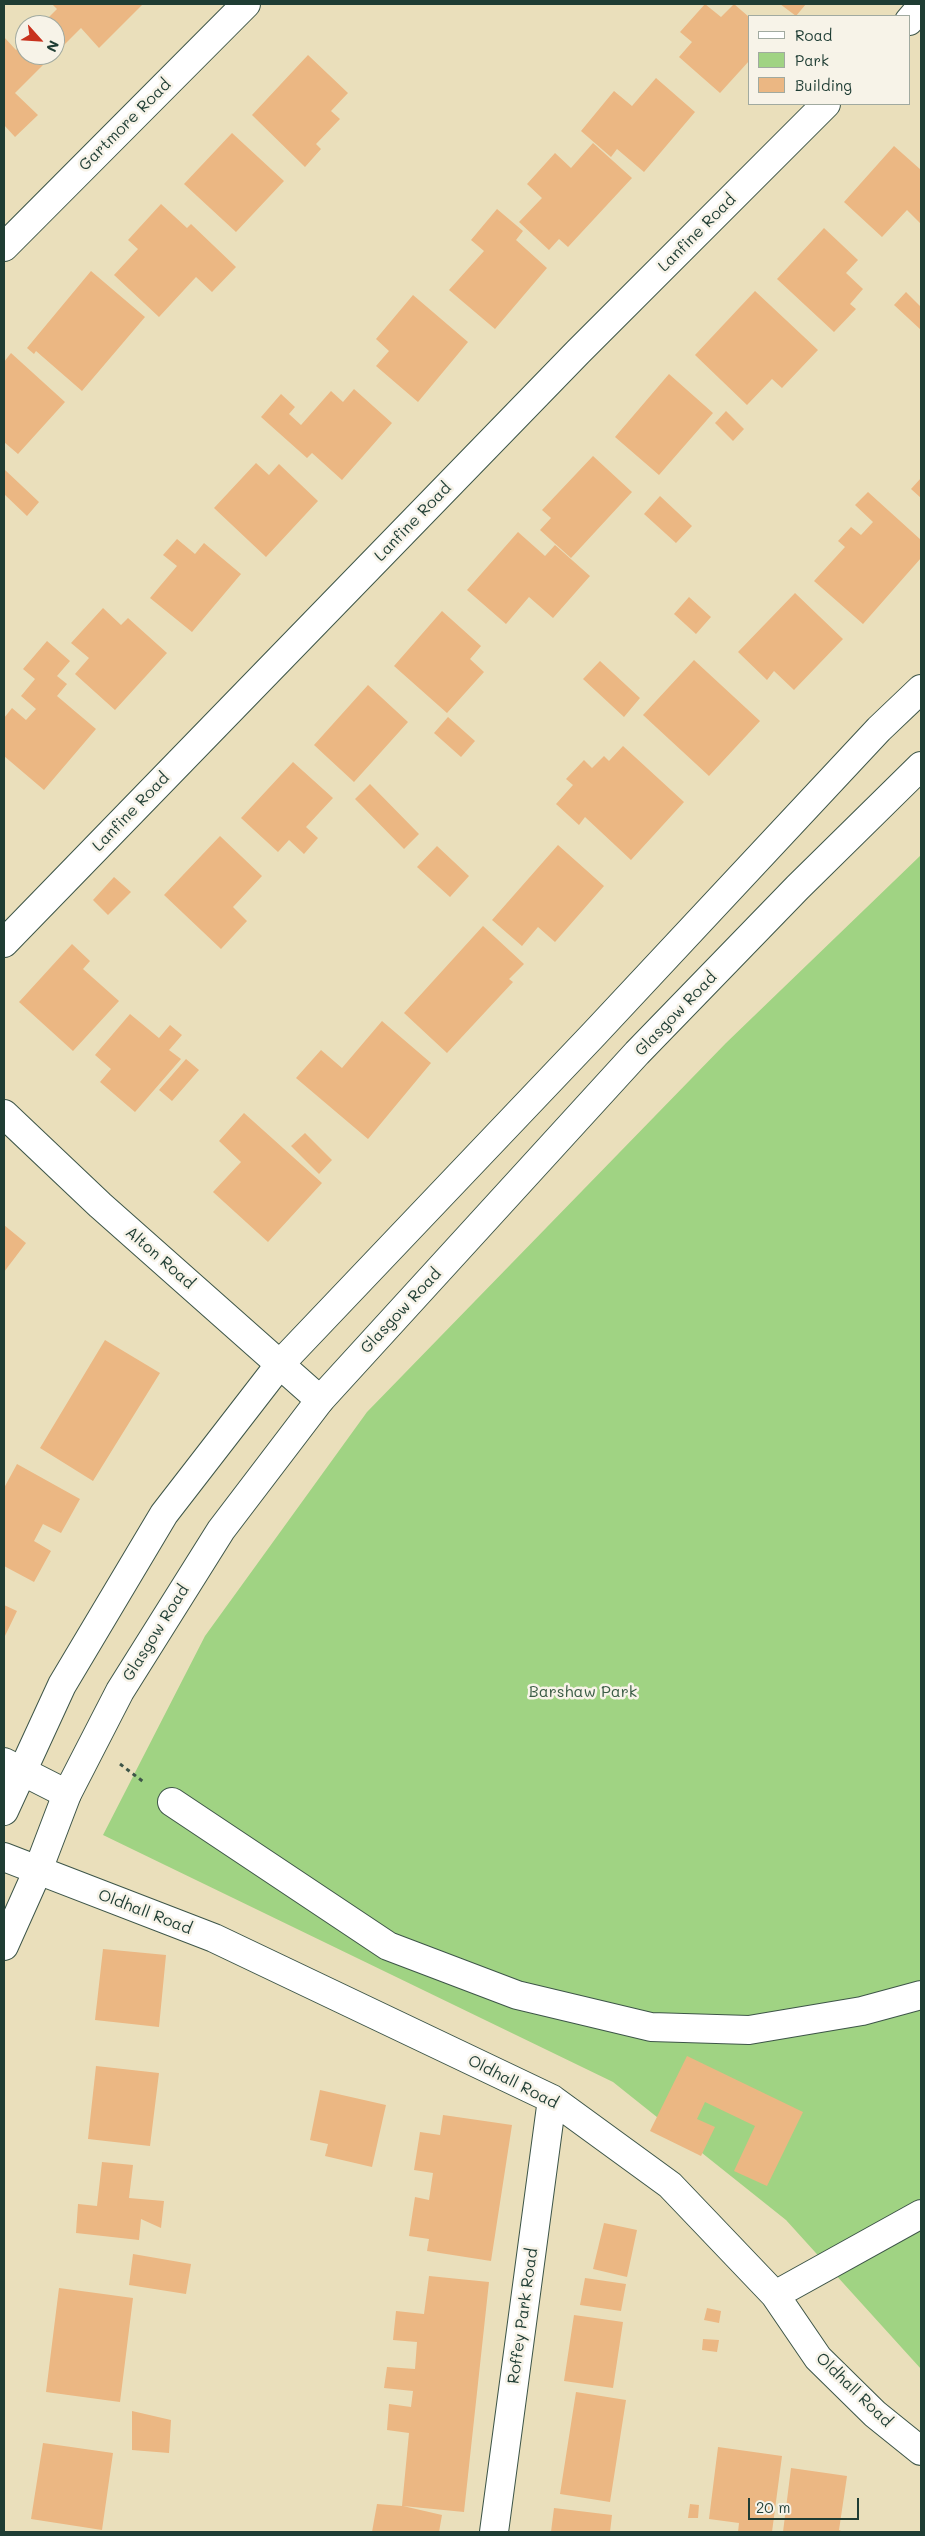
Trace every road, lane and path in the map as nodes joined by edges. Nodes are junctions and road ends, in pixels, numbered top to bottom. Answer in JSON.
{"nodes":[{"id":1,"x":246,"y":4,"type":"edge"},
{"id":2,"x":921,"y":7,"type":"edge"},
{"id":3,"x":910,"y":20,"type":"edge"},
{"id":4,"x":825,"y":105,"type":"edge"},
{"id":5,"x":4,"y":247,"type":"edge"},
{"id":6,"x":921,"y":689,"type":"edge"},
{"id":7,"x":921,"y":766,"type":"edge"},
{"id":8,"x":4,"y":943,"type":"edge"},
{"id":9,"x":4,"y":1114,"type":"edge"},
{"id":10,"x":280,"y":1364,"type":"junction"},
{"id":11,"x":320,"y":1400,"type":"junction"},
{"id":12,"x":119,"y":1764,"type":"dead end"},
{"id":13,"x":12,"y":1766,"type":"edge"},
{"id":14,"x":67,"y":1794,"type":"junction"},
{"id":15,"x":172,"y":1802,"type":"joint"},
{"id":16,"x":4,"y":1810,"type":"edge"},
{"id":17,"x":4,"y":1858,"type":"edge"},
{"id":18,"x":38,"y":1870,"type":"junction"},
{"id":19,"x":4,"y":1946,"type":"edge"},
{"id":20,"x":921,"y":1995,"type":"edge"},
{"id":21,"x":552,"y":2099,"type":"junction"},
{"id":22,"x":921,"y":2214,"type":"edge"},
{"id":23,"x":775,"y":2295,"type":"junction"},
{"id":24,"x":921,"y":2451,"type":"edge"},
{"id":25,"x":494,"y":2532,"type":"edge"}],
"edges":[{"from":1,"to":5,"type":"street","name":"Gartmore Road"},
{"from":2,"to":3,"type":"street"},
{"from":4,"to":8,"type":"street","name":"Lanfine Road"},
{"from":6,"to":10,"type":"street"},
{"from":7,"to":11,"type":"street","name":"Glasgow Road"},
{"from":9,"to":10,"type":"street","name":"Alton Road"},
{"from":10,"to":11,"type":"street","name":"Alton Road"},
{"from":10,"to":13,"type":"street"},
{"from":11,"to":14,"type":"street","name":"Glasgow Road"},
{"from":12,"to":15,"type":"path"},
{"from":13,"to":14,"type":"street"},
{"from":13,"to":16,"type":"street"},
{"from":14,"to":18,"type":"street","name":"Glasgow Road"},
{"from":15,"to":20,"type":"street"},
{"from":17,"to":18,"type":"street","name":"Oldhall Road"},
{"from":18,"to":19,"type":"street","name":"Glasgow Road"},
{"from":18,"to":21,"type":"street","name":"Oldhall Road"},
{"from":21,"to":23,"type":"street","name":"Oldhall Road"},
{"from":21,"to":25,"type":"street","name":"Roffey Park Road"},
{"from":22,"to":23,"type":"street"},
{"from":23,"to":24,"type":"street","name":"Oldhall Road"}]}
